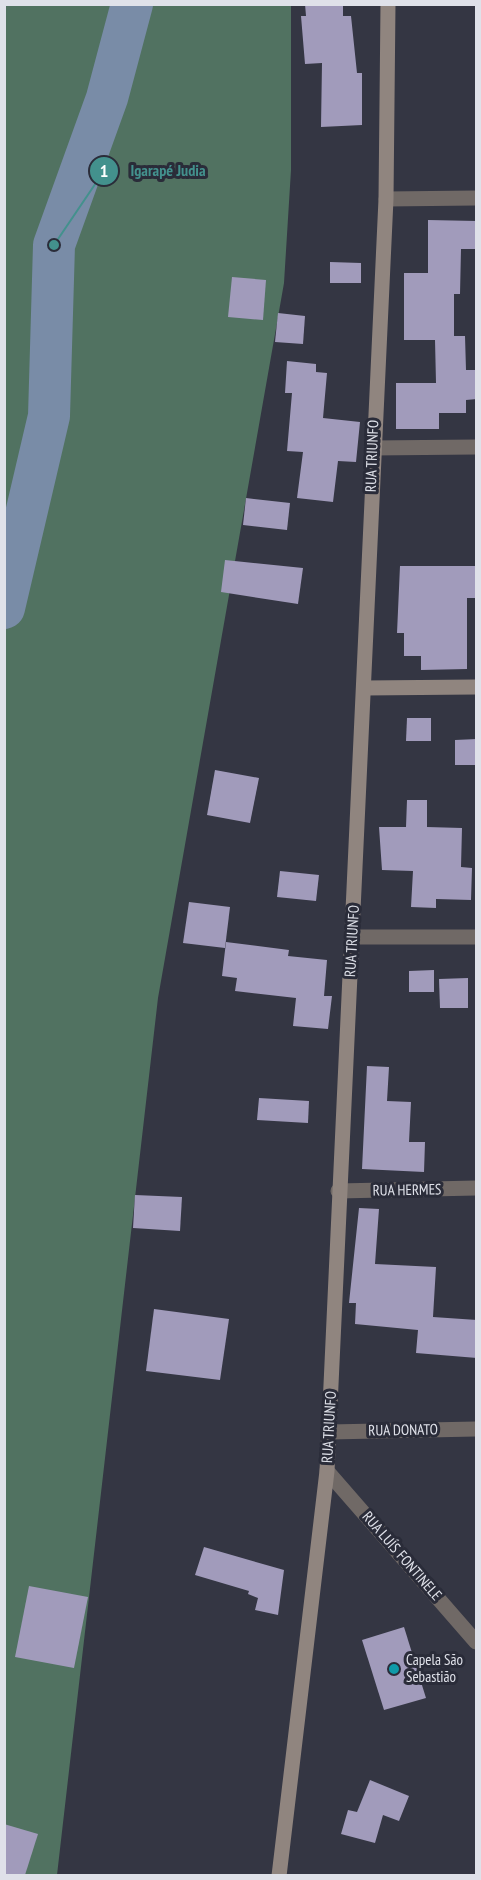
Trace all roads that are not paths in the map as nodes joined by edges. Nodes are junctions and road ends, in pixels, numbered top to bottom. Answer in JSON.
{"nodes":[{"id":1,"x":388,"y":4,"type":"edge"},
{"id":2,"x":477,"y":198,"type":"edge"},
{"id":3,"x":386,"y":199,"type":"junction"},
{"id":4,"x":477,"y":447,"type":"edge"},
{"id":5,"x":372,"y":448,"type":"junction"},
{"id":6,"x":477,"y":687,"type":"edge"},
{"id":7,"x":364,"y":688,"type":"junction"},
{"id":8,"x":352,"y":937,"type":"junction"},
{"id":9,"x":477,"y":937,"type":"edge"},
{"id":10,"x":477,"y":1188,"type":"edge"},
{"id":11,"x":338,"y":1191,"type":"junction"},
{"id":12,"x":477,"y":1429,"type":"edge"},
{"id":13,"x":329,"y":1432,"type":"junction"},
{"id":14,"x":327,"y":1471,"type":"junction"},
{"id":15,"x":477,"y":1642,"type":"edge"},
{"id":16,"x":279,"y":1875,"type":"edge"}],
"edges":[{"from":1,"to":3,"type":"street","name":"RUA TRIUNFO"},
{"from":2,"to":3,"type":"street"},
{"from":3,"to":5,"type":"street","name":"RUA TRIUNFO"},
{"from":4,"to":5,"type":"street"},
{"from":5,"to":7,"type":"street","name":"RUA TRIUNFO"},
{"from":6,"to":7,"type":"street"},
{"from":7,"to":8,"type":"street","name":"RUA TRIUNFO"},
{"from":8,"to":9,"type":"street"},
{"from":8,"to":11,"type":"street","name":"RUA TRIUNFO"},
{"from":10,"to":11,"type":"street","name":"RUA HERMES"},
{"from":11,"to":13,"type":"street","name":"RUA TRIUNFO"},
{"from":12,"to":13,"type":"street","name":"RUA DONATO"},
{"from":13,"to":14,"type":"street","name":"RUA TRIUNFO"},
{"from":14,"to":15,"type":"street","name":"RUA LUÍS FONTINELE"},
{"from":14,"to":16,"type":"street","name":"RUA TRIUNFO"}]}
